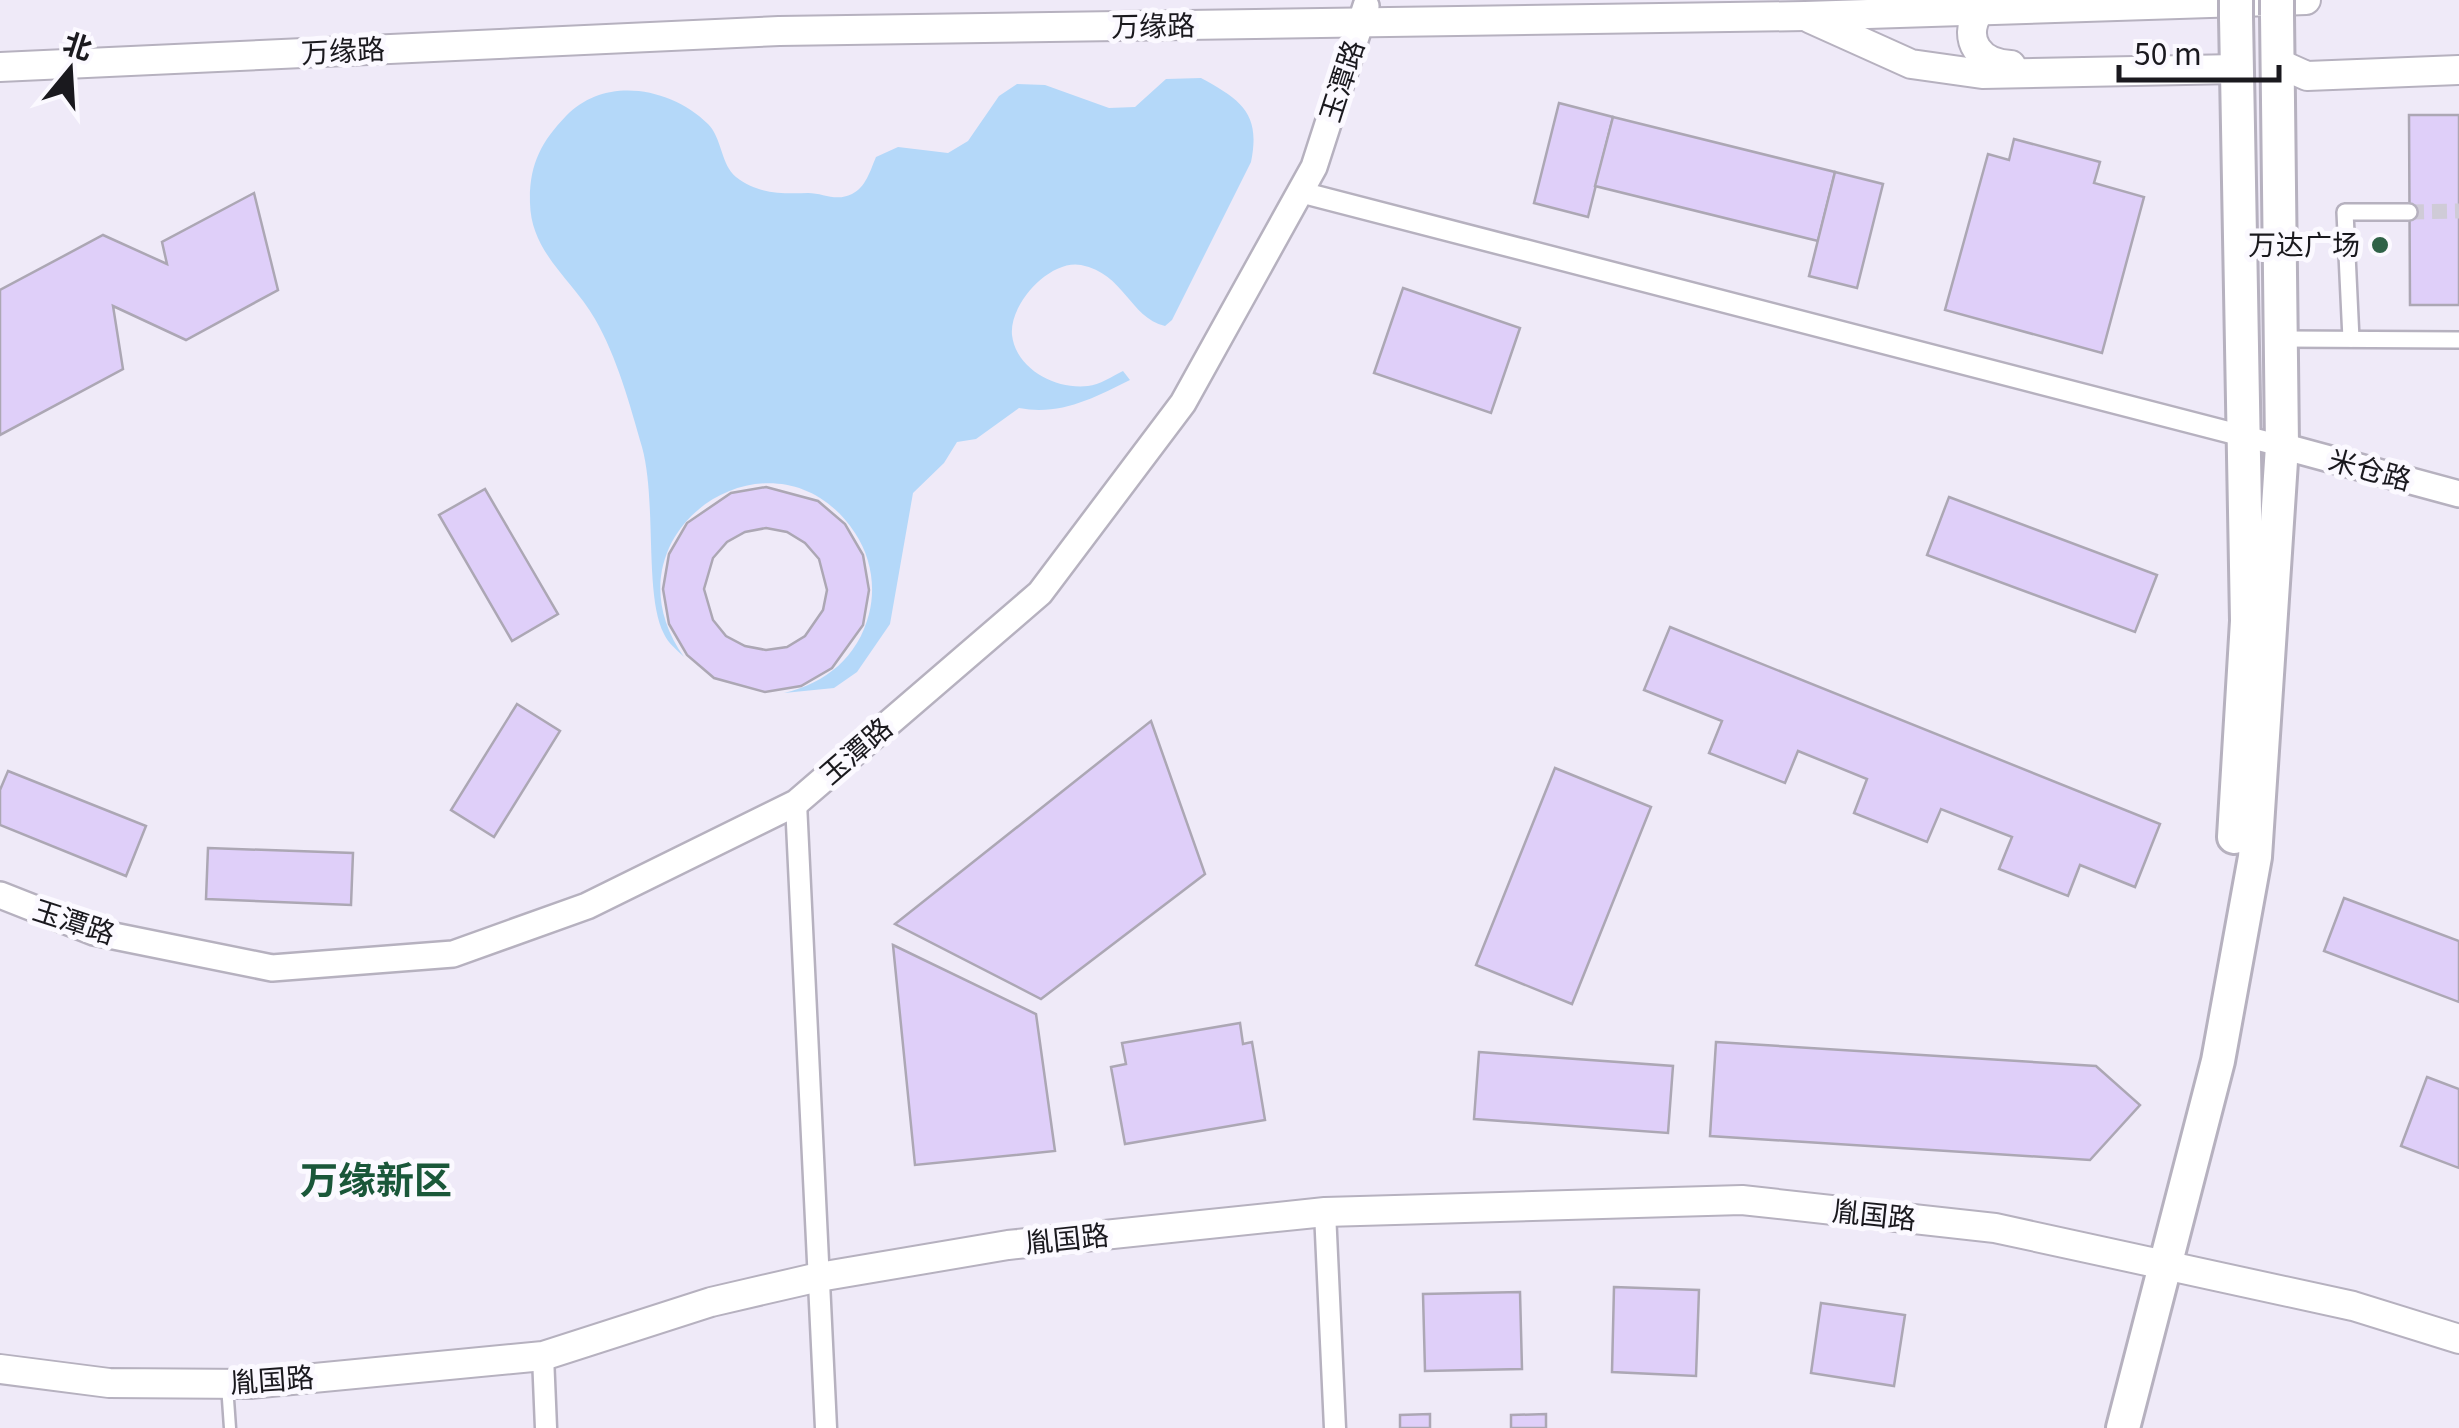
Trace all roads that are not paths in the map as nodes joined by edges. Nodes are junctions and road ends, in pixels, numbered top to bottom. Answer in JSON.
{"nodes":[{"id":1,"x":1746,"y":0,"type":"edge"},
{"id":2,"x":2287,"y":5,"type":"edge"},
{"id":3,"x":2236,"y":8,"type":"edge"},
{"id":4,"x":1979,"y":11,"type":"junction"},
{"id":5,"x":1364,"y":14,"type":"junction"},
{"id":6,"x":1806,"y":16,"type":"junction"},
{"id":7,"x":0,"y":50,"type":"edge"},
{"id":8,"x":2459,"y":60,"type":"edge"},
{"id":9,"x":2280,"y":64,"type":"junction"},
{"id":10,"x":0,"y":67,"type":"edge"},
{"id":11,"x":2237,"y":70,"type":"junction"},
{"id":12,"x":2459,"y":70,"type":"edge"},
{"id":13,"x":1300,"y":192,"type":"junction"},
{"id":14,"x":2410,"y":212,"type":"tunnel mouth"},
{"id":15,"x":2281,"y":339,"type":"junction"},
{"id":16,"x":2351,"y":340,"type":"junction"},
{"id":17,"x":2459,"y":340,"type":"edge"},
{"id":18,"x":2241,"y":438,"type":"junction"},
{"id":19,"x":2282,"y":446,"type":"junction"},
{"id":20,"x":2459,"y":494,"type":"edge"},
{"id":21,"x":796,"y":803,"type":"junction"},
{"id":22,"x":1,"y":899,"type":"edge"},
{"id":23,"x":1325,"y":1212,"type":"junction"},
{"id":24,"x":2154,"y":1262,"type":"junction"},
{"id":25,"x":819,"y":1277,"type":"junction"},
{"id":26,"x":2459,"y":1339,"type":"edge"},
{"id":27,"x":543,"y":1356,"type":"junction"},
{"id":28,"x":0,"y":1369,"type":"edge"},
{"id":29,"x":226,"y":1384,"type":"junction"},
{"id":30,"x":230,"y":1428,"type":"edge"},
{"id":31,"x":546,"y":1428,"type":"edge"},
{"id":32,"x":826,"y":1428,"type":"edge"},
{"id":33,"x":1335,"y":1428,"type":"edge"},
{"id":34,"x":2100,"y":1428,"type":"edge"},
{"id":35,"x":2123,"y":1428,"type":"edge"}],
"edges":[{"from":1,"to":5,"type":"main road","name":"万缘路"},
{"from":2,"to":4,"type":"main road","name":"万缘路"},
{"from":2,"to":9,"type":"main road"},
{"from":3,"to":11,"type":"main road"},
{"from":4,"to":6,"type":"main road","name":"万缘路"},
{"from":4,"to":11,"type":"main road"},
{"from":5,"to":6,"type":"main road","name":"万缘路"},
{"from":5,"to":7,"type":"main road","name":"万缘路"},
{"from":5,"to":10,"type":"main road","name":"万缘路"},
{"from":5,"to":13,"type":"street","name":"玉潭路"},
{"from":6,"to":11,"type":"main road"},
{"from":8,"to":9,"type":"main road"},
{"from":9,"to":12,"type":"main road"},
{"from":9,"to":15,"type":"main road"},
{"from":11,"to":18,"type":"main road"},
{"from":13,"to":18,"type":"street"},
{"from":13,"to":21,"type":"street","name":"玉潭路"},
{"from":14,"to":16,"type":"street"},
{"from":15,"to":16,"type":"street"},
{"from":15,"to":19,"type":"main road"},
{"from":16,"to":17,"type":"street"},
{"from":18,"to":19,"type":"street"},
{"from":18,"to":24,"type":"main road"},
{"from":19,"to":20,"type":"street","name":"米仓路"},
{"from":19,"to":24,"type":"main road"},
{"from":21,"to":22,"type":"street","name":"玉潭路"},
{"from":21,"to":25,"type":"street"},
{"from":23,"to":24,"type":"main road","name":"胤国路"},
{"from":23,"to":25,"type":"main road","name":"胤国路"},
{"from":23,"to":33,"type":"street"},
{"from":24,"to":26,"type":"main road","name":"胤国路"},
{"from":24,"to":34,"type":"main road"},
{"from":24,"to":35,"type":"main road"},
{"from":25,"to":27,"type":"main road","name":"胤国路"},
{"from":25,"to":32,"type":"street"},
{"from":27,"to":29,"type":"main road","name":"胤国路"},
{"from":27,"to":31,"type":"street"},
{"from":28,"to":29,"type":"main road","name":"胤国路"},
{"from":29,"to":30,"type":"lane"}]}
